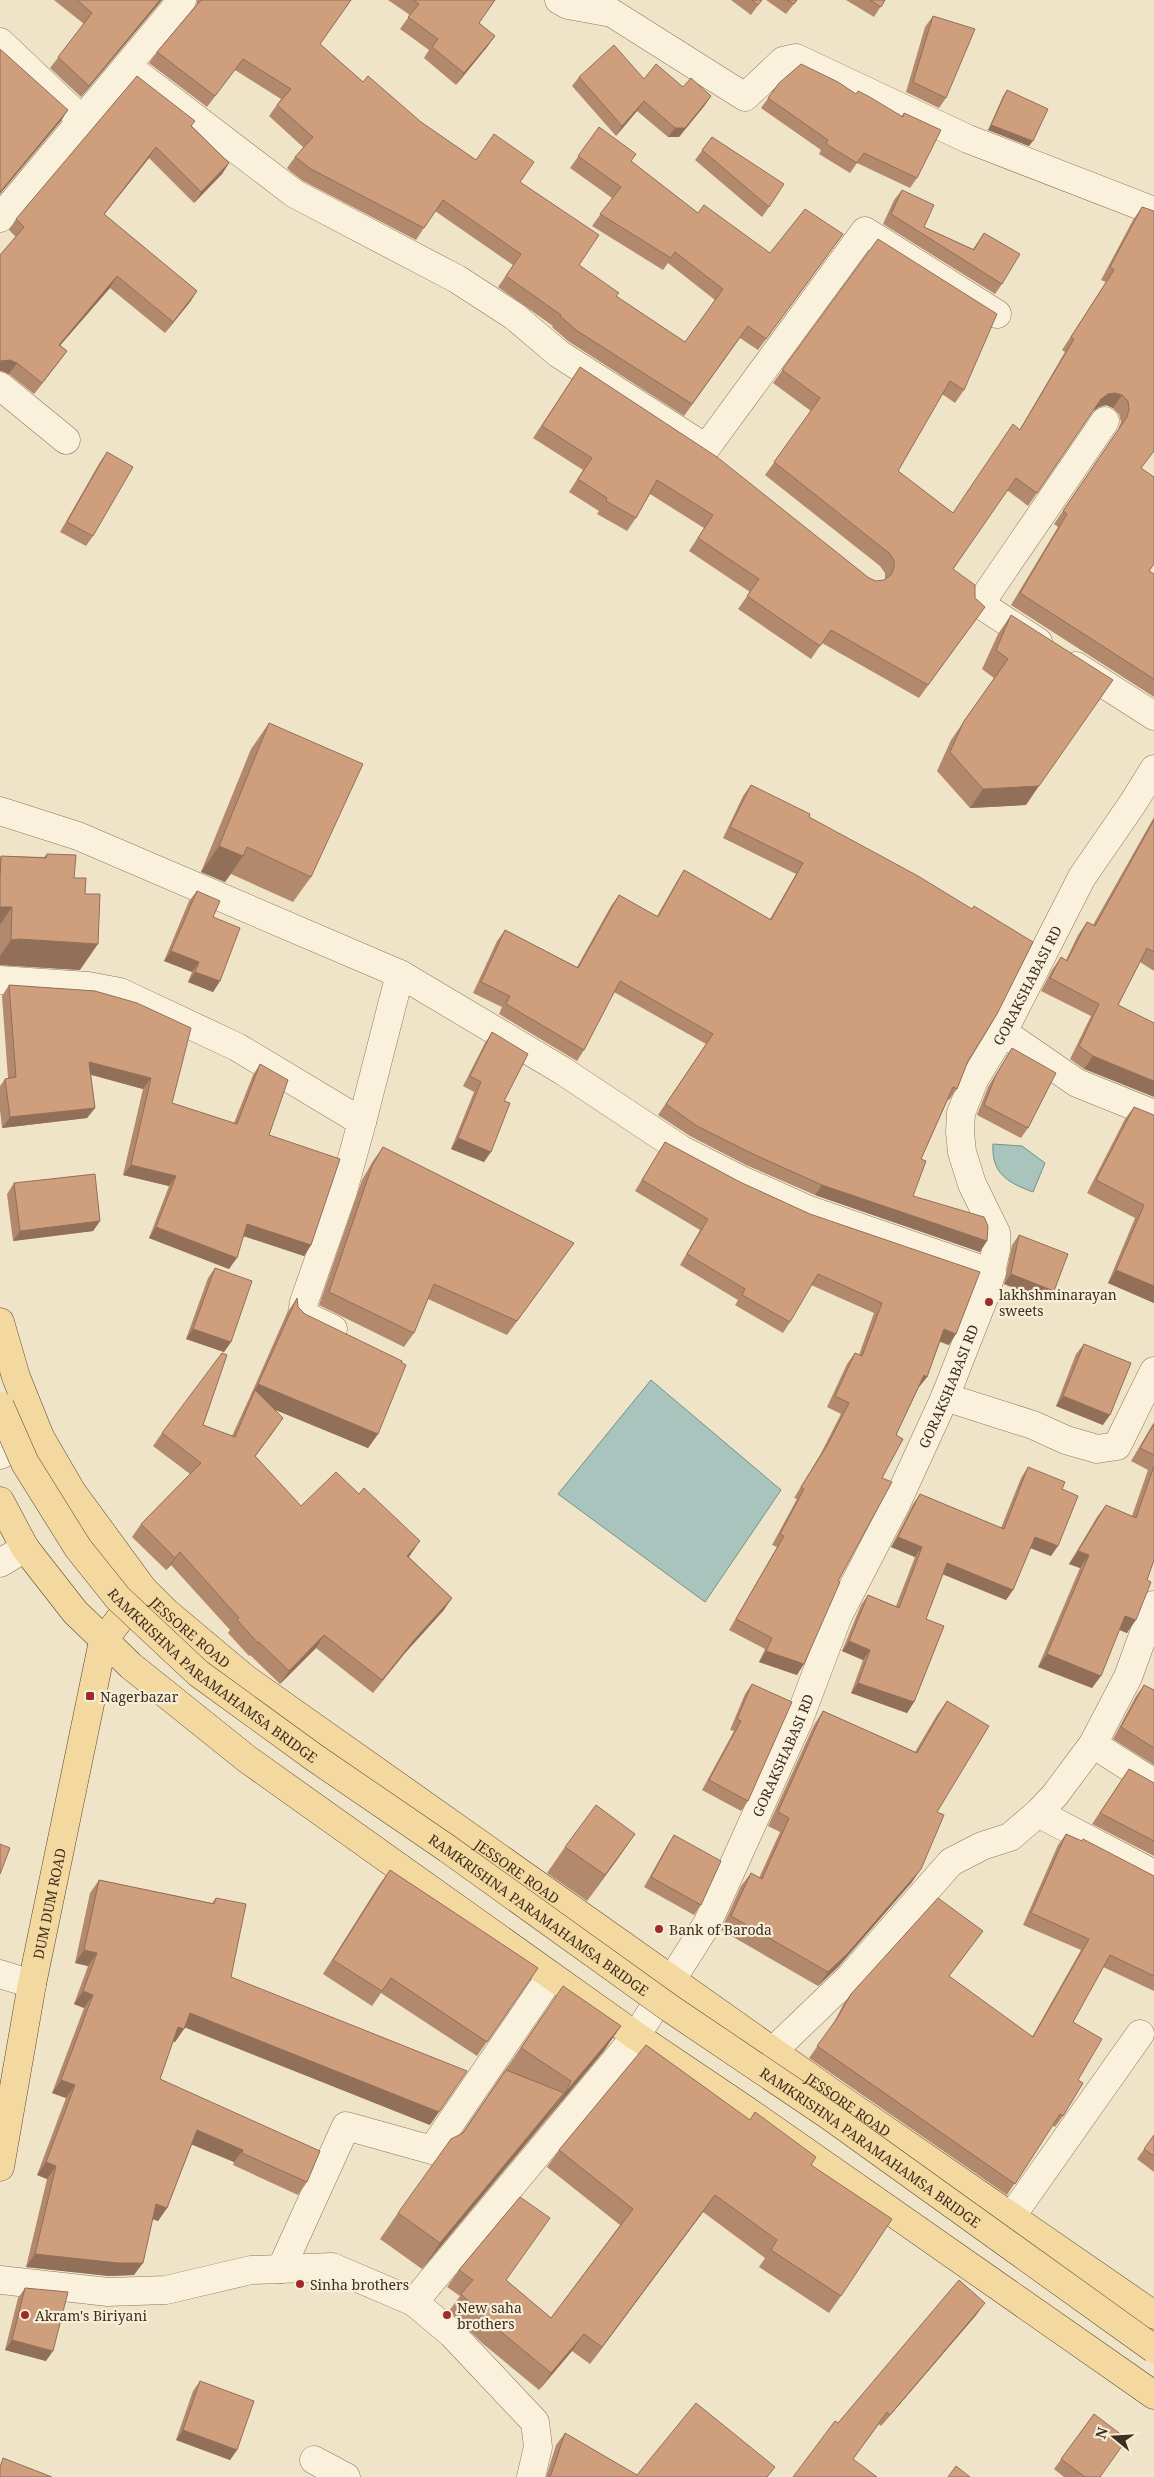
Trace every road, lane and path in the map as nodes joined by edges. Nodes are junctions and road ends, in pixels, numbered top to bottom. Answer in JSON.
{"nodes":[{"id":1,"x":182,"y":0,"type":"edge"},
{"id":2,"x":559,"y":0,"type":"edge"},
{"id":3,"x":0,"y":42,"type":"edge"},
{"id":4,"x":127,"y":66,"type":"junction"},
{"id":5,"x":82,"y":120,"type":"junction"},
{"id":6,"x":1154,"y":211,"type":"edge"},
{"id":7,"x":0,"y":218,"type":"edge"},
{"id":8,"x":998,"y":314,"type":"edge"},
{"id":9,"x":0,"y":386,"type":"edge"},
{"id":10,"x":1105,"y":421,"type":"dead end"},
{"id":11,"x":66,"y":440,"type":"dead end"},
{"id":12,"x":706,"y":448,"type":"junction"},
{"id":13,"x":729,"y":467,"type":"edge"},
{"id":14,"x":1154,"y":716,"type":"edge"},
{"id":15,"x":1154,"y":768,"type":"edge"},
{"id":16,"x":0,"y":811,"type":"edge"},
{"id":17,"x":400,"y":974,"type":"junction"},
{"id":18,"x":0,"y":980,"type":"edge"},
{"id":19,"x":1003,"y":1032,"type":"junction"},
{"id":20,"x":1154,"y":1114,"type":"edge"},
{"id":21,"x":362,"y":1122,"type":"junction"},
{"id":22,"x":992,"y":1273,"type":"junction"},
{"id":23,"x":0,"y":1322,"type":"edge"},
{"id":24,"x":354,"y":1340,"type":"edge"},
{"id":25,"x":1154,"y":1371,"type":"edge"},
{"id":26,"x":945,"y":1397,"type":"junction"},
{"id":27,"x":0,"y":1406,"type":"edge"},
{"id":28,"x":40,"y":1437,"type":"junction"},
{"id":29,"x":0,"y":1455,"type":"edge"},
{"id":30,"x":0,"y":1501,"type":"edge"},
{"id":31,"x":25,"y":1548,"type":"junction"},
{"id":32,"x":0,"y":1563,"type":"edge"},
{"id":33,"x":143,"y":1589,"type":"junction"},
{"id":34,"x":1154,"y":1605,"type":"edge"},
{"id":35,"x":103,"y":1641,"type":"junction"},
{"id":36,"x":1093,"y":1744,"type":"junction"},
{"id":37,"x":1154,"y":1783,"type":"edge"},
{"id":38,"x":1038,"y":1813,"type":"junction"},
{"id":39,"x":1154,"y":1874,"type":"edge"},
{"id":40,"x":0,"y":1974,"type":"edge"},
{"id":41,"x":551,"y":1976,"type":"junction"},
{"id":42,"x":673,"y":1981,"type":"junction"},
{"id":43,"x":32,"y":1984,"type":"junction"},
{"id":44,"x":1140,"y":2034,"type":"dead end"},
{"id":45,"x":636,"y":2036,"type":"junction"},
{"id":46,"x":774,"y":2050,"type":"junction"},
{"id":47,"x":0,"y":2167,"type":"edge"},
{"id":48,"x":1011,"y":2217,"type":"junction"},
{"id":49,"x":281,"y":2269,"type":"junction"},
{"id":50,"x":0,"y":2280,"type":"edge"},
{"id":51,"x":414,"y":2302,"type":"junction"},
{"id":52,"x":1154,"y":2315,"type":"edge"},
{"id":53,"x":1154,"y":2349,"type":"edge"},
{"id":54,"x":1154,"y":2395,"type":"edge"},
{"id":55,"x":314,"y":2460,"type":"dead end"},
{"id":56,"x":346,"y":2477,"type":"edge"},
{"id":57,"x":531,"y":2477,"type":"edge"}],
"edges":[{"from":1,"to":4,"type":"street"},
{"from":2,"to":6,"type":"street"},
{"from":3,"to":5,"type":"street"},
{"from":4,"to":5,"type":"street"},
{"from":4,"to":12,"type":"street"},
{"from":5,"to":7,"type":"street"},
{"from":8,"to":12,"type":"street"},
{"from":9,"to":11,"type":"street"},
{"from":10,"to":14,"type":"street"},
{"from":12,"to":13,"type":"street"},
{"from":15,"to":19,"type":"street","name":"GORAKSHABASI RD"},
{"from":16,"to":17,"type":"street"},
{"from":17,"to":21,"type":"street"},
{"from":17,"to":22,"type":"street"},
{"from":18,"to":21,"type":"street"},
{"from":19,"to":20,"type":"street"},
{"from":19,"to":22,"type":"street","name":"GORAKSHABASI RD"},
{"from":21,"to":24,"type":"street"},
{"from":22,"to":26,"type":"street","name":"GORAKSHABASI RD"},
{"from":23,"to":28,"type":"main road","name":"JESSORE ROAD"},
{"from":25,"to":26,"type":"street"},
{"from":26,"to":42,"type":"street","name":"GORAKSHABASI RD"},
{"from":27,"to":53,"type":"main road","name":"RAMKRISHNA PARAMAHAMSA BRIDGE","bridge":true},
{"from":28,"to":29,"type":"street"},
{"from":28,"to":33,"type":"main road","name":"JESSORE ROAD"},
{"from":30,"to":31,"type":"main road"},
{"from":31,"to":32,"type":"street"},
{"from":31,"to":35,"type":"main road"},
{"from":33,"to":35,"type":"main road"},
{"from":33,"to":42,"type":"main road","name":"JESSORE ROAD"},
{"from":34,"to":36,"type":"street"},
{"from":35,"to":41,"type":"main road"},
{"from":35,"to":43,"type":"main road","name":"DUM DUM ROAD"},
{"from":36,"to":37,"type":"street"},
{"from":36,"to":38,"type":"street"},
{"from":38,"to":39,"type":"street"},
{"from":38,"to":46,"type":"street"},
{"from":40,"to":43,"type":"street"},
{"from":41,"to":45,"type":"main road"},
{"from":41,"to":49,"type":"street"},
{"from":42,"to":45,"type":"street","name":"GORAKSHABASI RD"},
{"from":42,"to":46,"type":"main road","name":"JESSORE ROAD"},
{"from":43,"to":47,"type":"main road","name":"DUM DUM ROAD"},
{"from":44,"to":48,"type":"street"},
{"from":45,"to":51,"type":"street","name":"GORAKSHABASI RD"},
{"from":45,"to":54,"type":"main road"},
{"from":46,"to":48,"type":"main road","name":"JESSORE ROAD"},
{"from":48,"to":52,"type":"main road","name":"JESSORE ROAD"},
{"from":49,"to":50,"type":"street"},
{"from":49,"to":51,"type":"street"},
{"from":51,"to":57,"type":"street"},
{"from":55,"to":56,"type":"street"}]}
